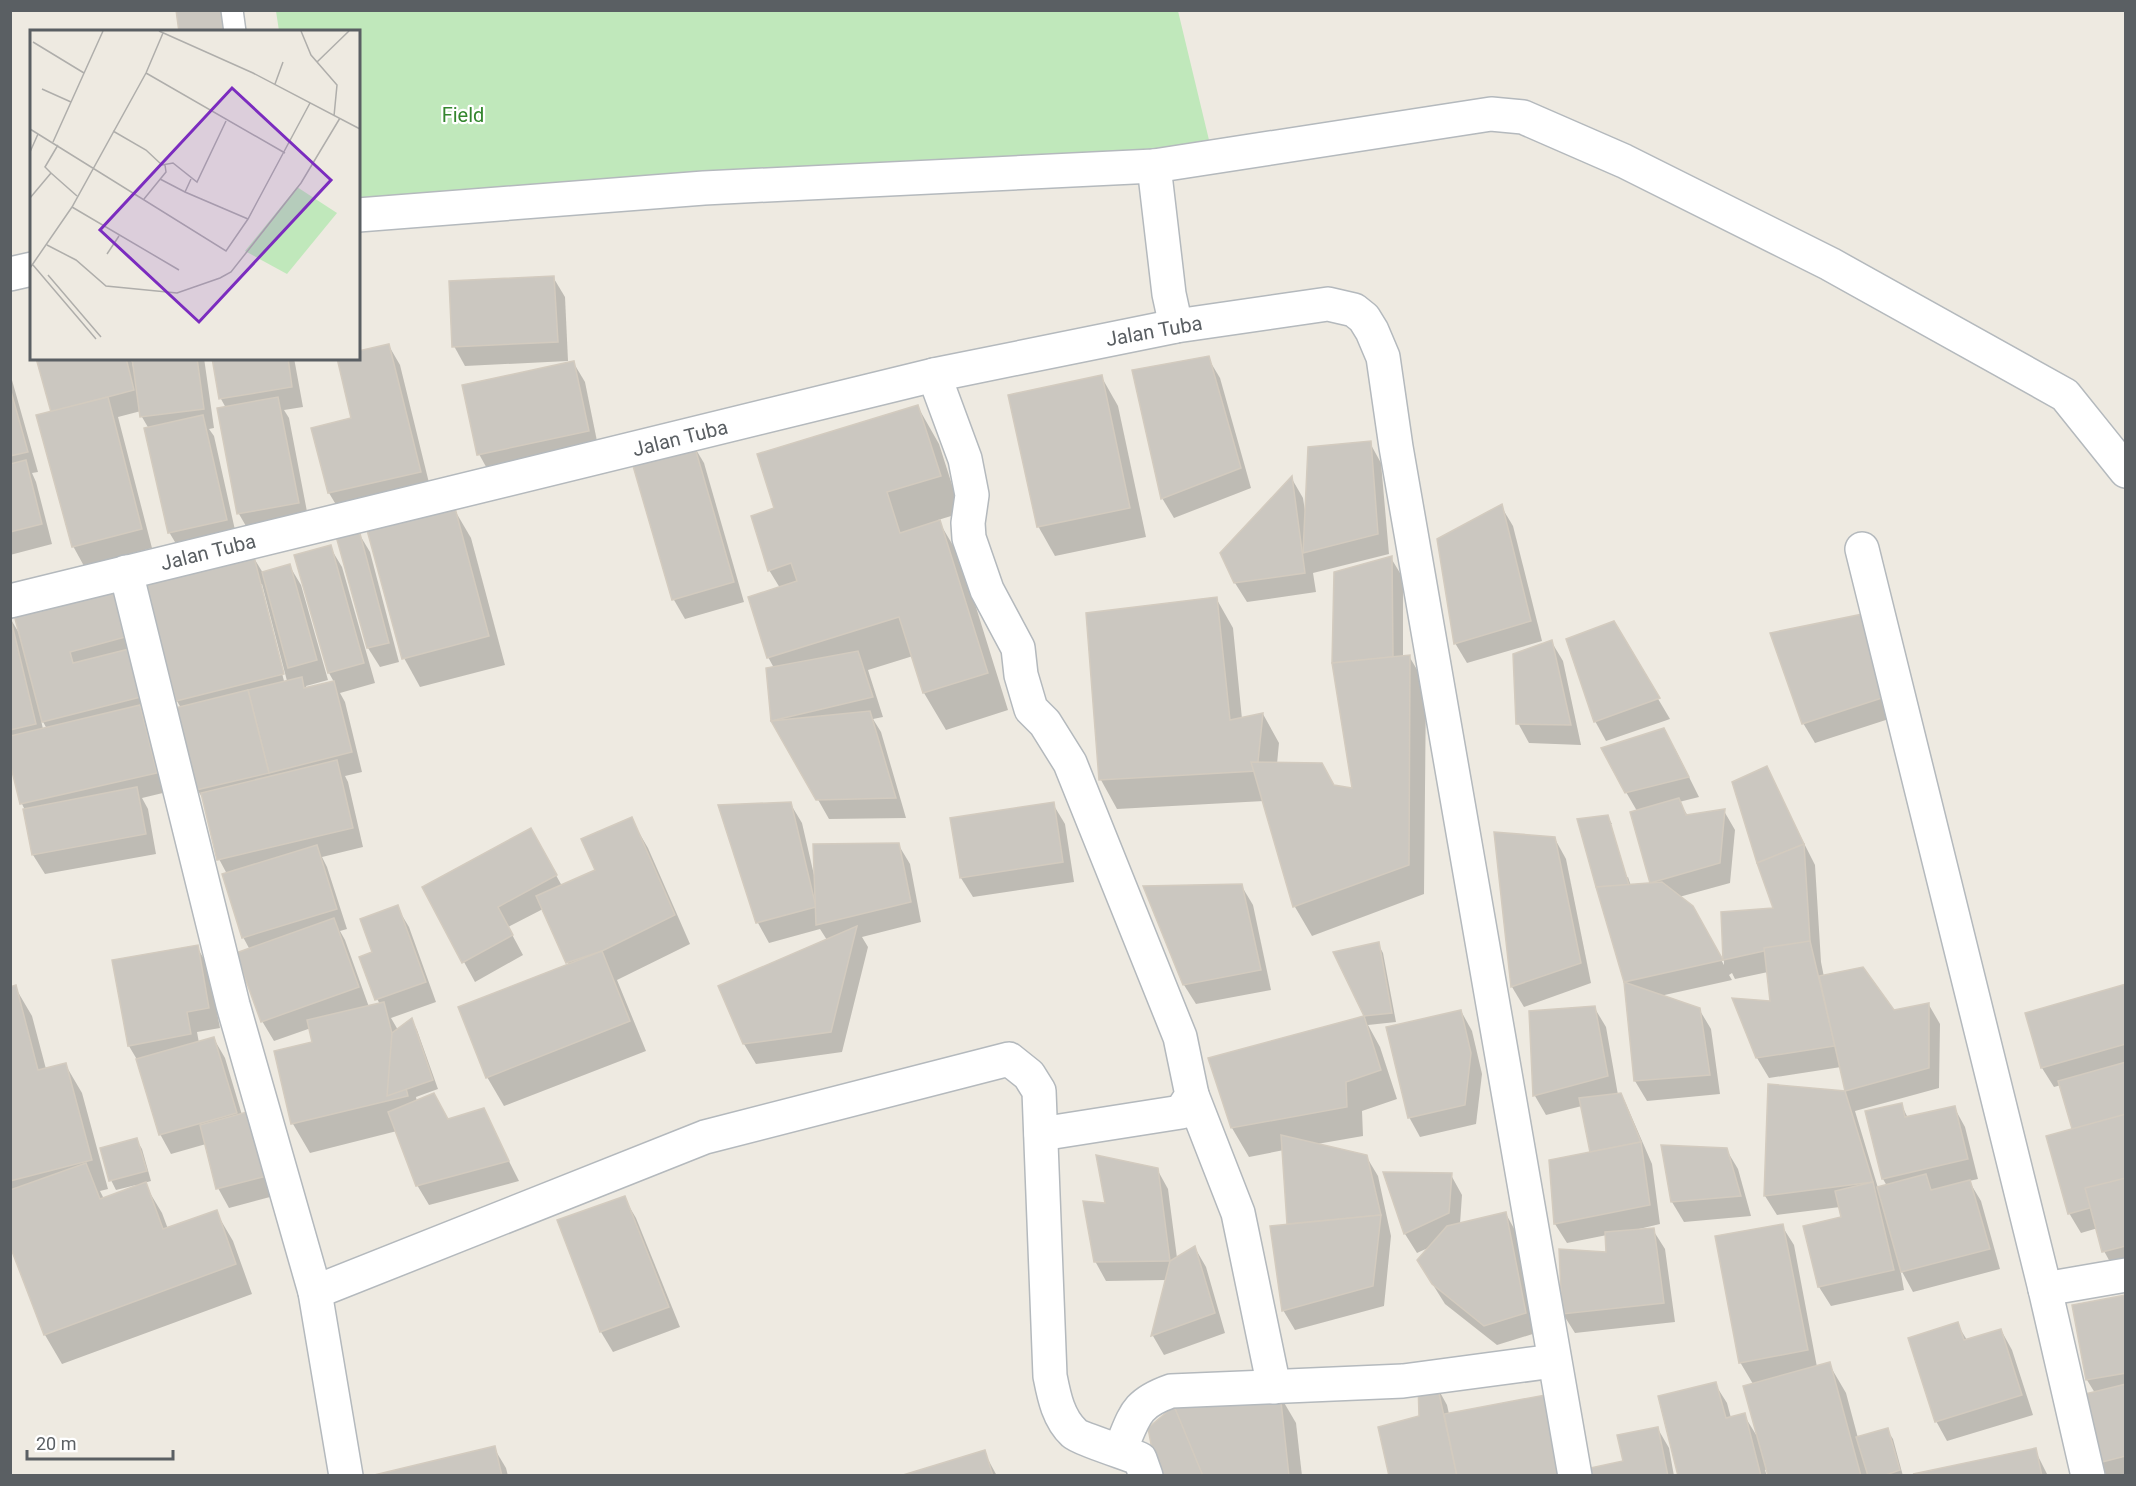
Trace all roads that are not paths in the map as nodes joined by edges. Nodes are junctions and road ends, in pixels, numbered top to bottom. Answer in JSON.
{"nodes":[{"id":1,"x":232,"y":10,"type":"edge"},
{"id":2,"x":235,"y":30,"type":"edge"},
{"id":3,"x":1155,"y":174,"type":"junction"},
{"id":4,"x":360,"y":215,"type":"edge"},
{"id":5,"x":30,"y":269,"type":"edge"},
{"id":6,"x":10,"y":274,"type":"edge"},
{"id":7,"x":1176,"y":326,"type":"junction"},
{"id":8,"x":934,"y":375,"type":"junction"},
{"id":9,"x":2126,"y":471,"type":"edge"},
{"id":10,"x":1862,"y":549,"type":"dead end"},
{"id":11,"x":126,"y":572,"type":"junction"},
{"id":12,"x":10,"y":601,"type":"edge"},
{"id":13,"x":1192,"y":1095,"type":"junction"},
{"id":14,"x":1041,"y":1134,"type":"junction"},
{"id":15,"x":2126,"y":1275,"type":"edge"},
{"id":16,"x":2045,"y":1289,"type":"junction"},
{"id":17,"x":315,"y":1292,"type":"junction"},
{"id":18,"x":1554,"y":1361,"type":"junction"},
{"id":19,"x":1274,"y":1387,"type":"junction"},
{"id":20,"x":1120,"y":1450,"type":"junction"},
{"id":21,"x":346,"y":1476,"type":"edge"},
{"id":22,"x":1146,"y":1476,"type":"edge"},
{"id":23,"x":1575,"y":1476,"type":"edge"},
{"id":24,"x":2088,"y":1476,"type":"edge"}],
"edges":[{"from":1,"to":2,"type":"lane"},
{"from":3,"to":4,"type":"street"},
{"from":3,"to":7,"type":"street"},
{"from":3,"to":9,"type":"street"},
{"from":5,"to":6,"type":"street"},
{"from":7,"to":8,"type":"street","name":"Jalan Tuba"},
{"from":7,"to":18,"type":"street","name":"Jalan Tuba"},
{"from":8,"to":11,"type":"street","name":"Jalan Tuba"},
{"from":8,"to":13,"type":"street"},
{"from":10,"to":16,"type":"street"},
{"from":11,"to":12,"type":"street","name":"Jalan Tuba"},
{"from":11,"to":17,"type":"street"},
{"from":13,"to":14,"type":"street"},
{"from":13,"to":19,"type":"street"},
{"from":14,"to":17,"type":"street"},
{"from":14,"to":20,"type":"street"},
{"from":15,"to":16,"type":"street"},
{"from":16,"to":24,"type":"street"},
{"from":17,"to":21,"type":"street"},
{"from":18,"to":19,"type":"street"},
{"from":18,"to":23,"type":"street"},
{"from":19,"to":20,"type":"street"},
{"from":20,"to":22,"type":"street"}]}
